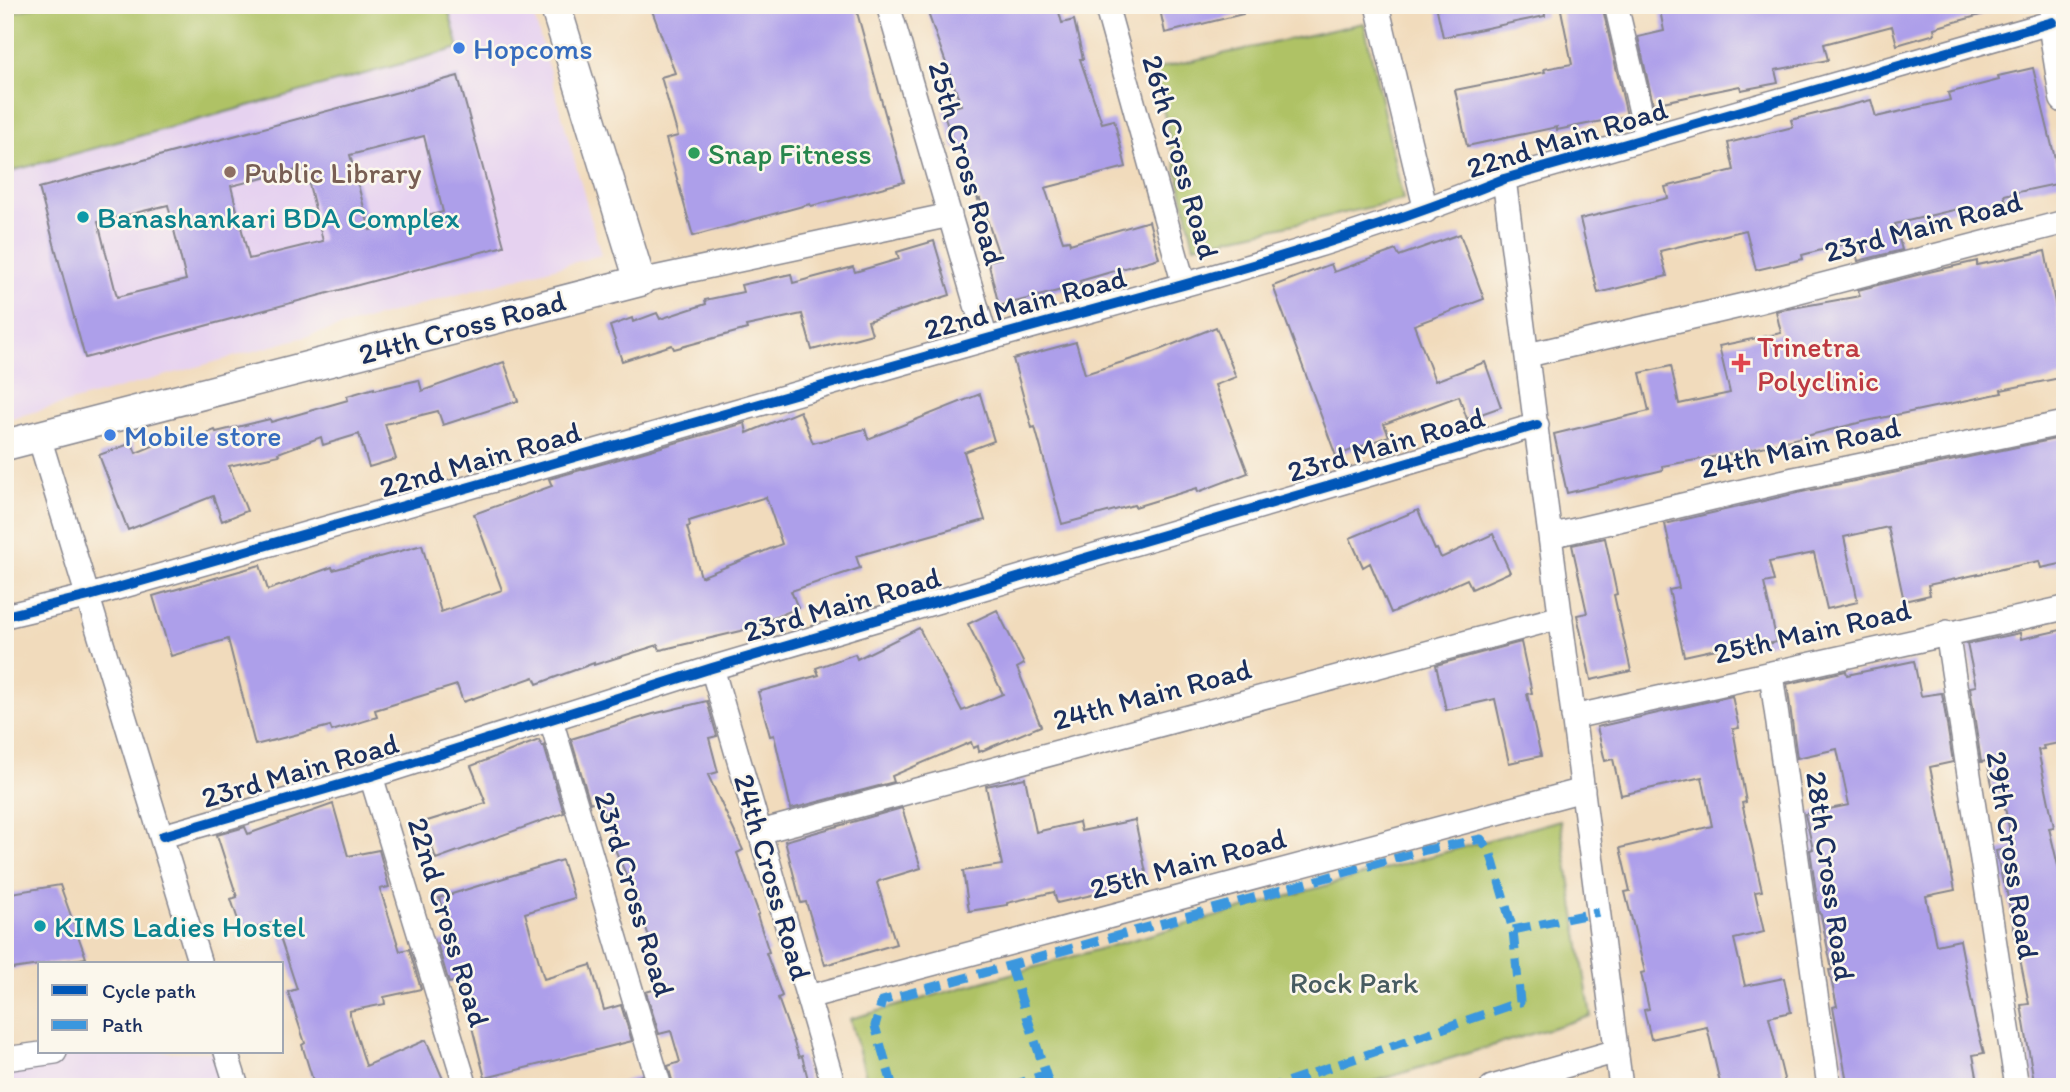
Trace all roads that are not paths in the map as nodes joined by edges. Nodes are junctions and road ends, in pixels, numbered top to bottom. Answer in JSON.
{"nodes":[{"id":1,"x":555,"y":5,"type":"edge"},
{"id":2,"x":888,"y":5,"type":"edge"},
{"id":3,"x":1105,"y":5,"type":"edge"},
{"id":4,"x":1377,"y":5,"type":"edge"},
{"id":5,"x":1616,"y":5,"type":"edge"},
{"id":6,"x":2052,"y":13,"type":"edge"},
{"id":7,"x":2065,"y":98,"type":"edge"},
{"id":8,"x":1647,"y":138,"type":"junction"},
{"id":9,"x":1504,"y":179,"type":"junction"},
{"id":10,"x":1426,"y":211,"type":"junction"},
{"id":11,"x":950,"y":215,"type":"junction"},
{"id":12,"x":2065,"y":222,"type":"edge"},
{"id":13,"x":640,"y":281,"type":"junction"},
{"id":14,"x":1184,"y":285,"type":"junction"},
{"id":15,"x":986,"y":339,"type":"junction"},
{"id":16,"x":1528,"y":355,"type":"junction"},
{"id":17,"x":2065,"y":423,"type":"edge"},
{"id":18,"x":1537,"y":425,"type":"junction"},
{"id":19,"x":39,"y":437,"type":"junction"},
{"id":20,"x":5,"y":445,"type":"edge"},
{"id":21,"x":1550,"y":536,"type":"junction"},
{"id":22,"x":89,"y":596,"type":"junction"},
{"id":23,"x":2065,"y":608,"type":"edge"},
{"id":24,"x":5,"y":617,"type":"edge"},
{"id":25,"x":1561,"y":617,"type":"junction"},
{"id":26,"x":1947,"y":632,"type":"junction"},
{"id":27,"x":712,"y":668,"type":"junction"},
{"id":28,"x":1771,"y":674,"type":"junction"},
{"id":29,"x":1573,"y":717,"type":"junction"},
{"id":30,"x":551,"y":720,"type":"junction"},
{"id":31,"x":371,"y":776,"type":"junction"},
{"id":32,"x":1583,"y":790,"type":"junction"},
{"id":33,"x":760,"y":832,"type":"junction"},
{"id":34,"x":163,"y":836,"type":"junction"},
{"id":35,"x":199,"y":962,"type":"edge"},
{"id":36,"x":808,"y":997,"type":"junction"},
{"id":37,"x":1616,"y":1051,"type":"junction"},
{"id":38,"x":41,"y":1054,"type":"edge"},
{"id":39,"x":227,"y":1054,"type":"edge"},
{"id":40,"x":5,"y":1059,"type":"edge"},
{"id":41,"x":237,"y":1087,"type":"edge"},
{"id":42,"x":466,"y":1087,"type":"edge"},
{"id":43,"x":660,"y":1087,"type":"edge"},
{"id":44,"x":834,"y":1087,"type":"edge"},
{"id":45,"x":1492,"y":1087,"type":"edge"},
{"id":46,"x":1621,"y":1087,"type":"edge"},
{"id":47,"x":1829,"y":1087,"type":"edge"},
{"id":48,"x":2017,"y":1087,"type":"edge"}],
"edges":[{"from":1,"to":13,"type":"street"},
{"from":2,"to":11,"type":"street","name":"25th Cross Road"},
{"from":3,"to":14,"type":"street","name":"26th Cross Road"},
{"from":4,"to":10,"type":"street"},
{"from":5,"to":8,"type":"street"},
{"from":6,"to":7,"type":"street"},
{"from":6,"to":8,"type":"street","name":"22nd Main Road"},
{"from":8,"to":9,"type":"street","name":"22nd Main Road"},
{"from":9,"to":10,"type":"street","name":"22nd Main Road"},
{"from":9,"to":16,"type":"street"},
{"from":10,"to":14,"type":"street","name":"22nd Main Road"},
{"from":11,"to":13,"type":"street"},
{"from":11,"to":15,"type":"street","name":"25th Cross Road"},
{"from":12,"to":16,"type":"street","name":"23rd Main Road"},
{"from":13,"to":19,"type":"street","name":"24th Cross Road"},
{"from":14,"to":15,"type":"street","name":"22nd Main Road"},
{"from":15,"to":22,"type":"street","name":"22nd Main Road"},
{"from":16,"to":18,"type":"street"},
{"from":17,"to":21,"type":"street","name":"24th Main Road"},
{"from":18,"to":21,"type":"street"},
{"from":18,"to":27,"type":"street","name":"23rd Main Road"},
{"from":19,"to":20,"type":"street","name":"24th Cross Road"},
{"from":19,"to":22,"type":"street"},
{"from":21,"to":25,"type":"street"},
{"from":22,"to":24,"type":"street","name":"22nd Main Road"},
{"from":22,"to":34,"type":"street"},
{"from":23,"to":26,"type":"street","name":"25th Main Road"},
{"from":25,"to":29,"type":"street"},
{"from":25,"to":33,"type":"street","name":"24th Main Road"},
{"from":26,"to":28,"type":"street","name":"25th Main Road"},
{"from":26,"to":48,"type":"street","name":"29th Cross Road"},
{"from":27,"to":30,"type":"street","name":"23rd Main Road"},
{"from":27,"to":33,"type":"street","name":"24th Cross Road"},
{"from":28,"to":29,"type":"street","name":"25th Main Road"},
{"from":28,"to":47,"type":"street","name":"28th Cross Road"},
{"from":29,"to":32,"type":"street"},
{"from":30,"to":31,"type":"street","name":"23rd Main Road"},
{"from":30,"to":43,"type":"street","name":"23rd Cross Road"},
{"from":31,"to":34,"type":"street","name":"23rd Main Road"},
{"from":31,"to":42,"type":"street","name":"22nd Cross Road"},
{"from":32,"to":36,"type":"street","name":"25th Main Road"},
{"from":32,"to":37,"type":"street"},
{"from":33,"to":36,"type":"street","name":"24th Cross Road"},
{"from":34,"to":35,"type":"street"},
{"from":36,"to":44,"type":"street","name":"24th Cross Road"},
{"from":37,"to":45,"type":"street"},
{"from":37,"to":46,"type":"street"},
{"from":38,"to":40,"type":"street"},
{"from":39,"to":41,"type":"street"}]}
